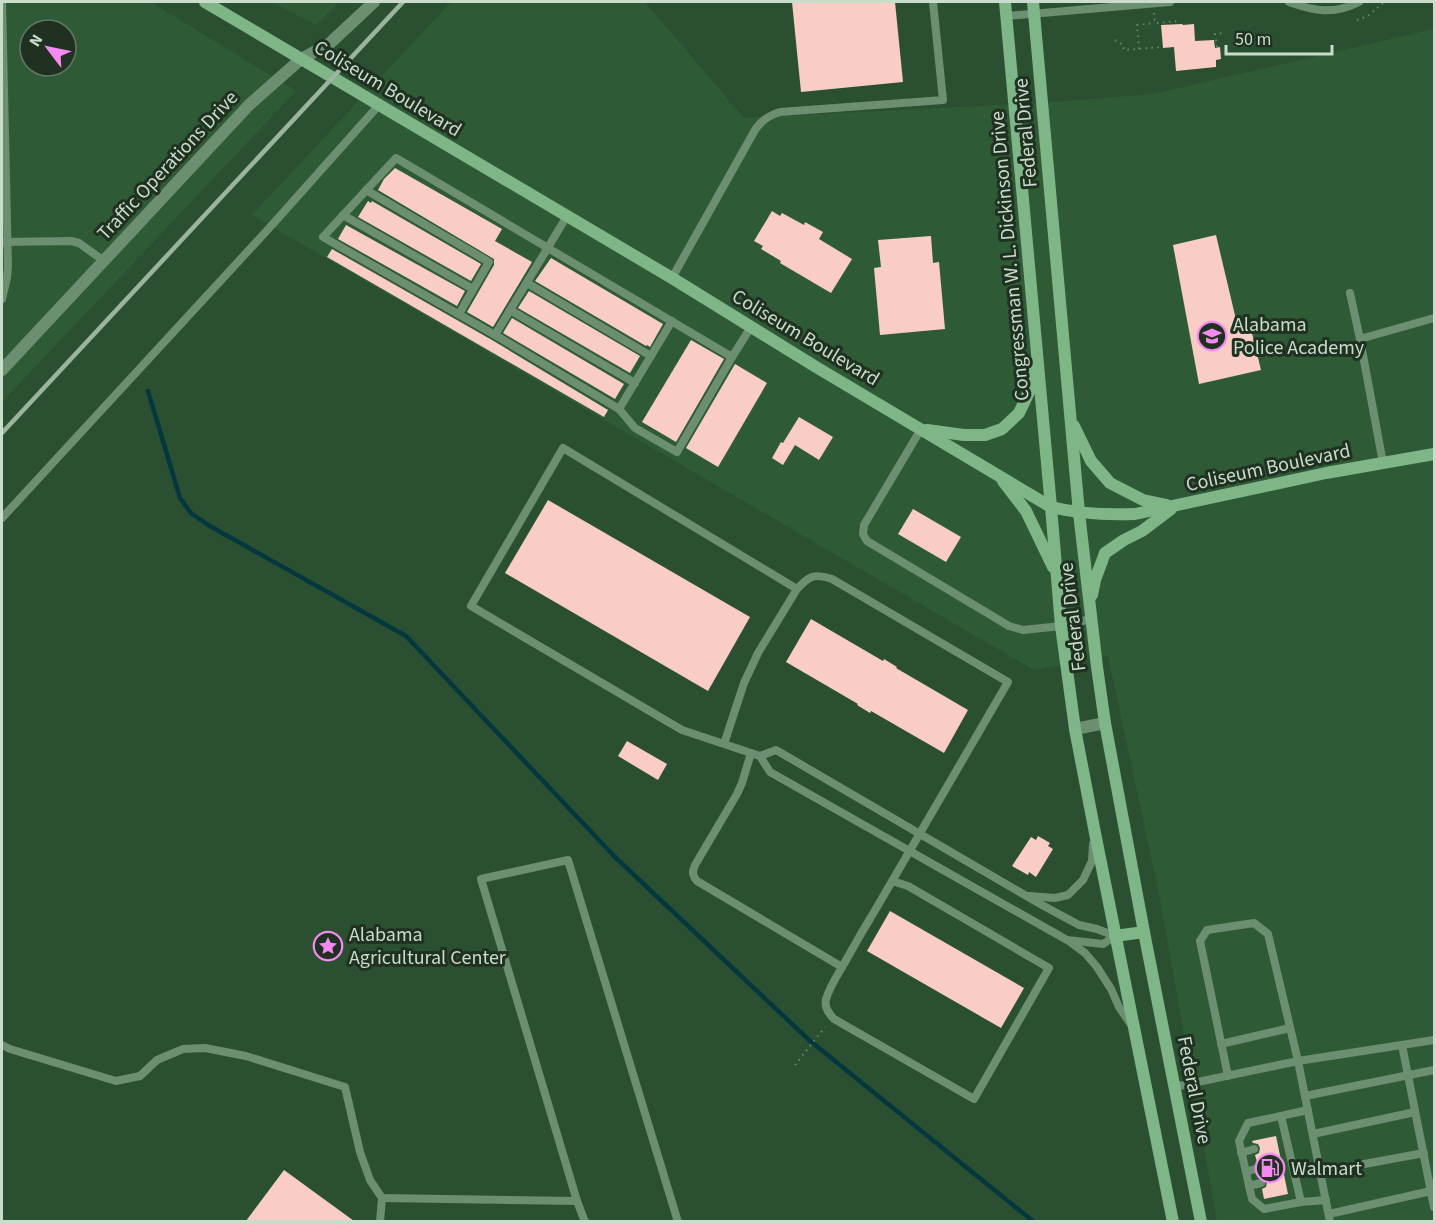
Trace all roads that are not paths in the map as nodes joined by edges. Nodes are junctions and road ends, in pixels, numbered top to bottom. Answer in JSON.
{"nodes":[{"id":1,"x":2,"y":2,"type":"edge"},
{"id":2,"x":205,"y":2,"type":"edge"},
{"id":3,"x":374,"y":2,"type":"edge"},
{"id":4,"x":933,"y":2,"type":"edge"},
{"id":5,"x":1005,"y":2,"type":"edge"},
{"id":6,"x":1033,"y":2,"type":"edge"},
{"id":7,"x":1170,"y":2,"type":"edge"},
{"id":8,"x":1289,"y":2,"type":"edge"},
{"id":9,"x":1359,"y":2,"type":"edge"},
{"id":10,"x":1034,"y":15,"type":"junction"},
{"id":11,"x":1006,"y":16,"type":"junction"},
{"id":12,"x":301,"y":59,"type":"junction"},
{"id":13,"x":379,"y":105,"type":"junction"},
{"id":14,"x":366,"y":190,"type":"junction"},
{"id":15,"x":344,"y":214,"type":"junction"},
{"id":16,"x":567,"y":216,"type":"junction"},
{"id":17,"x":5,"y":242,"type":"edge"},
{"id":18,"x":548,"y":247,"type":"junction"},
{"id":19,"x":104,"y":261,"type":"junction"},
{"id":20,"x":672,"y":278,"type":"junction"},
{"id":21,"x":526,"y":282,"type":"junction"},
{"id":22,"x":473,"y":289,"type":"junction"},
{"id":23,"x":1350,"y":293,"type":"dead end"},
{"id":24,"x":2,"y":299,"type":"edge"},
{"id":25,"x":510,"y":310,"type":"junction"},
{"id":26,"x":459,"y":314,"type":"junction"},
{"id":27,"x":1434,"y":318,"type":"edge"},
{"id":28,"x":672,"y":321,"type":"junction"},
{"id":29,"x":1034,"y":325,"type":"junction"},
{"id":30,"x":751,"y":327,"type":"junction"},
{"id":31,"x":495,"y":335,"type":"junction"},
{"id":32,"x":1360,"y":339,"type":"junction"},
{"id":33,"x":651,"y":356,"type":"junction"},
{"id":34,"x":732,"y":357,"type":"junction"},
{"id":35,"x":2,"y":370,"type":"edge"},
{"id":36,"x":635,"y":383,"type":"junction"},
{"id":37,"x":619,"y":410,"type":"junction"},
{"id":38,"x":1070,"y":417,"type":"junction"},
{"id":39,"x":921,"y":429,"type":"junction"},
{"id":40,"x":1434,"y":454,"type":"edge"},
{"id":41,"x":1383,"y":463,"type":"junction"},
{"id":42,"x":999,"y":475,"type":"junction"},
{"id":43,"x":1174,"y":506,"type":"junction"},
{"id":44,"x":1052,"y":507,"type":"junction"},
{"id":45,"x":1079,"y":513,"type":"junction"},
{"id":46,"x":2,"y":518,"type":"edge"},
{"id":47,"x":1056,"y":574,"type":"junction"},
{"id":48,"x":797,"y":589,"type":"junction"},
{"id":49,"x":1090,"y":614,"type":"junction"},
{"id":50,"x":1061,"y":626,"type":"junction"},
{"id":51,"x":1106,"y":723,"type":"junction"},
{"id":52,"x":1075,"y":729,"type":"junction"},
{"id":53,"x":724,"y":744,"type":"junction"},
{"id":54,"x":751,"y":753,"type":"junction"},
{"id":55,"x":760,"y":756,"type":"junction"},
{"id":56,"x":1095,"y":833,"type":"junction"},
{"id":57,"x":919,"y":834,"type":"junction"},
{"id":58,"x":909,"y":850,"type":"junction"},
{"id":59,"x":892,"y":881,"type":"junction"},
{"id":60,"x":1027,"y":896,"type":"junction"},
{"id":61,"x":1144,"y":932,"type":"junction"},
{"id":62,"x":1115,"y":936,"type":"junction"},
{"id":63,"x":1067,"y":940,"type":"junction"},
{"id":64,"x":842,"y":967,"type":"junction"},
{"id":65,"x":1290,"y":1028,"type":"junction"},
{"id":66,"x":1134,"y":1030,"type":"junction"},
{"id":67,"x":1434,"y":1040,"type":"edge"},
{"id":68,"x":1221,"y":1044,"type":"junction"},
{"id":69,"x":2,"y":1045,"type":"edge"},
{"id":70,"x":1402,"y":1045,"type":"junction"},
{"id":71,"x":1298,"y":1061,"type":"junction"},
{"id":72,"x":1434,"y":1070,"type":"edge"},
{"id":73,"x":1408,"y":1075,"type":"junction"},
{"id":74,"x":1228,"y":1076,"type":"junction"},
{"id":75,"x":1174,"y":1087,"type":"junction"},
{"id":76,"x":1305,"y":1096,"type":"junction"},
{"id":77,"x":1308,"y":1110,"type":"junction"},
{"id":78,"x":1415,"y":1112,"type":"junction"},
{"id":79,"x":1281,"y":1116,"type":"junction"},
{"id":80,"x":1313,"y":1134,"type":"junction"},
{"id":81,"x":1287,"y":1142,"type":"junction"},
{"id":82,"x":1278,"y":1144,"type":"dead end"},
{"id":83,"x":1254,"y":1149,"type":"dead end"},
{"id":84,"x":1241,"y":1153,"type":"junction"},
{"id":85,"x":1424,"y":1153,"type":"junction"},
{"id":86,"x":1281,"y":1162,"type":"dead end"},
{"id":87,"x":1292,"y":1162,"type":"junction"},
{"id":88,"x":1258,"y":1168,"type":"dead end"},
{"id":89,"x":1246,"y":1172,"type":"junction"},
{"id":90,"x":1321,"y":1172,"type":"junction"},
{"id":91,"x":1295,"y":1177,"type":"junction"},
{"id":92,"x":1284,"y":1179,"type":"dead end"},
{"id":93,"x":1261,"y":1183,"type":"dead end"},
{"id":94,"x":1249,"y":1186,"type":"junction"},
{"id":95,"x":1431,"y":1191,"type":"junction"},
{"id":96,"x":382,"y":1198,"type":"junction"},
{"id":97,"x":1326,"y":1200,"type":"junction"},
{"id":98,"x":577,"y":1201,"type":"junction"},
{"id":99,"x":1300,"y":1202,"type":"junction"},
{"id":100,"x":1434,"y":1207,"type":"edge"},
{"id":101,"x":1330,"y":1218,"type":"edge"},
{"id":102,"x":380,"y":1221,"type":"edge"},
{"id":103,"x":585,"y":1221,"type":"edge"},
{"id":104,"x":678,"y":1221,"type":"edge"},
{"id":105,"x":1173,"y":1221,"type":"edge"},
{"id":106,"x":1201,"y":1221,"type":"edge"}],
"edges":[{"from":1,"to":17,"type":"lane"},
{"from":2,"to":12,"type":"main road","name":"Coliseum Boulevard"},
{"from":3,"to":12,"type":"street","name":"Traffic Operations Drive"},
{"from":4,"to":20,"type":"lane"},
{"from":5,"to":11,"type":"main road","name":"Congressman W. L. Dickinson Drive"},
{"from":6,"to":10,"type":"main road","name":"Federal Drive"},
{"from":7,"to":10,"type":"lane"},
{"from":8,"to":9,"type":"lane"},
{"from":10,"to":11,"type":"lane"},
{"from":10,"to":38,"type":"main road","name":"Federal Drive"},
{"from":11,"to":29,"type":"main road","name":"Congressman W. L. Dickinson Drive"},
{"from":12,"to":13,"type":"main road","name":"Coliseum Boulevard"},
{"from":12,"to":19,"type":"street","name":"Traffic Operations Drive"},
{"from":13,"to":16,"type":"main road","name":"Coliseum Boulevard"},
{"from":13,"to":46,"type":"lane"},
{"from":14,"to":15,"type":"lane"},
{"from":14,"to":18,"type":"lane"},
{"from":14,"to":22,"type":"lane"},
{"from":15,"to":22,"type":"lane"},
{"from":15,"to":26,"type":"lane"},
{"from":16,"to":18,"type":"lane"},
{"from":16,"to":20,"type":"main road","name":"Coliseum Boulevard"},
{"from":17,"to":19,"type":"lane"},
{"from":17,"to":24,"type":"lane"},
{"from":18,"to":21,"type":"lane"},
{"from":18,"to":28,"type":"lane"},
{"from":19,"to":35,"type":"street","name":"Traffic Operations Drive"},
{"from":20,"to":30,"type":"main road","name":"Coliseum Boulevard"},
{"from":21,"to":25,"type":"lane"},
{"from":21,"to":33,"type":"lane"},
{"from":22,"to":26,"type":"lane"},
{"from":23,"to":32,"type":"lane"},
{"from":25,"to":31,"type":"lane"},
{"from":25,"to":36,"type":"lane"},
{"from":26,"to":31,"type":"lane"},
{"from":27,"to":32,"type":"lane"},
{"from":28,"to":33,"type":"lane"},
{"from":28,"to":34,"type":"lane"},
{"from":29,"to":39,"type":"main road"},
{"from":29,"to":44,"type":"main road","name":"Congressman W. L. Dickinson Drive"},
{"from":30,"to":34,"type":"lane"},
{"from":30,"to":39,"type":"main road","name":"Coliseum Boulevard"},
{"from":31,"to":37,"type":"lane"},
{"from":32,"to":41,"type":"lane"},
{"from":33,"to":36,"type":"lane"},
{"from":34,"to":37,"type":"lane"},
{"from":36,"to":37,"type":"lane"},
{"from":38,"to":43,"type":"main road"},
{"from":38,"to":45,"type":"main road","name":"Federal Drive"},
{"from":39,"to":42,"type":"main road","name":"Coliseum Boulevard"},
{"from":39,"to":50,"type":"lane"},
{"from":40,"to":41,"type":"main road","name":"Coliseum Boulevard"},
{"from":41,"to":43,"type":"main road","name":"Coliseum Boulevard"},
{"from":42,"to":44,"type":"main road","name":"Coliseum Boulevard"},
{"from":42,"to":47,"type":"main road"},
{"from":43,"to":45,"type":"main road","name":"Coliseum Boulevard"},
{"from":43,"to":49,"type":"main road"},
{"from":44,"to":45,"type":"main road","name":"Coliseum Boulevard"},
{"from":44,"to":47,"type":"main road","name":"Federal Drive"},
{"from":45,"to":49,"type":"main road","name":"Federal Drive"},
{"from":47,"to":50,"type":"main road","name":"Federal Drive"},
{"from":48,"to":53,"type":"lane"},
{"from":48,"to":53,"type":"lane"},
{"from":48,"to":57,"type":"lane"},
{"from":49,"to":50,"type":"lane"},
{"from":49,"to":51,"type":"main road","name":"Federal Drive"},
{"from":50,"to":52,"type":"main road","name":"Federal Drive"},
{"from":51,"to":52,"type":"street"},
{"from":51,"to":61,"type":"main road","name":"Federal Drive"},
{"from":52,"to":56,"type":"main road","name":"Federal Drive"},
{"from":53,"to":54,"type":"lane"},
{"from":54,"to":55,"type":"lane"},
{"from":54,"to":64,"type":"lane"},
{"from":55,"to":57,"type":"lane"},
{"from":55,"to":58,"type":"lane"},
{"from":56,"to":60,"type":"lane"},
{"from":56,"to":62,"type":"main road","name":"Federal Drive"},
{"from":57,"to":58,"type":"lane"},
{"from":57,"to":60,"type":"lane"},
{"from":58,"to":59,"type":"lane"},
{"from":58,"to":63,"type":"lane"},
{"from":59,"to":64,"type":"lane"},
{"from":59,"to":64,"type":"lane"},
{"from":60,"to":62,"type":"lane"},
{"from":61,"to":62,"type":"main road"},
{"from":61,"to":75,"type":"main road","name":"Federal Drive"},
{"from":62,"to":63,"type":"lane"},
{"from":62,"to":66,"type":"main road","name":"Federal Drive"},
{"from":63,"to":66,"type":"lane"},
{"from":65,"to":68,"type":"lane"},
{"from":65,"to":68,"type":"lane"},
{"from":65,"to":71,"type":"lane"},
{"from":66,"to":105,"type":"main road","name":"Federal Drive"},
{"from":67,"to":70,"type":"lane"},
{"from":68,"to":74,"type":"lane"},
{"from":69,"to":96,"type":"lane"},
{"from":70,"to":71,"type":"lane"},
{"from":70,"to":73,"type":"lane"},
{"from":71,"to":74,"type":"lane"},
{"from":71,"to":76,"type":"lane"},
{"from":72,"to":73,"type":"lane"},
{"from":73,"to":76,"type":"lane"},
{"from":73,"to":78,"type":"lane"},
{"from":74,"to":75,"type":"lane"},
{"from":75,"to":106,"type":"main road","name":"Federal Drive"},
{"from":76,"to":77,"type":"lane"},
{"from":77,"to":79,"type":"lane"},
{"from":77,"to":80,"type":"lane"},
{"from":78,"to":80,"type":"lane"},
{"from":78,"to":85,"type":"lane"},
{"from":79,"to":81,"type":"lane"},
{"from":79,"to":84,"type":"lane"},
{"from":80,"to":90,"type":"lane"},
{"from":81,"to":82,"type":"lane"},
{"from":81,"to":87,"type":"lane"},
{"from":83,"to":84,"type":"lane"},
{"from":84,"to":89,"type":"lane"},
{"from":85,"to":90,"type":"lane"},
{"from":85,"to":95,"type":"lane"},
{"from":86,"to":87,"type":"lane"},
{"from":87,"to":91,"type":"lane"},
{"from":88,"to":89,"type":"lane"},
{"from":89,"to":94,"type":"lane"},
{"from":90,"to":97,"type":"lane"},
{"from":91,"to":92,"type":"lane"},
{"from":91,"to":99,"type":"lane"},
{"from":93,"to":94,"type":"lane"},
{"from":94,"to":99,"type":"lane"},
{"from":95,"to":100,"type":"lane"},
{"from":95,"to":101,"type":"lane"},
{"from":96,"to":98,"type":"lane"},
{"from":96,"to":102,"type":"lane"},
{"from":97,"to":99,"type":"lane"},
{"from":97,"to":101,"type":"lane"},
{"from":98,"to":103,"type":"lane"},
{"from":98,"to":104,"type":"lane"}]}
